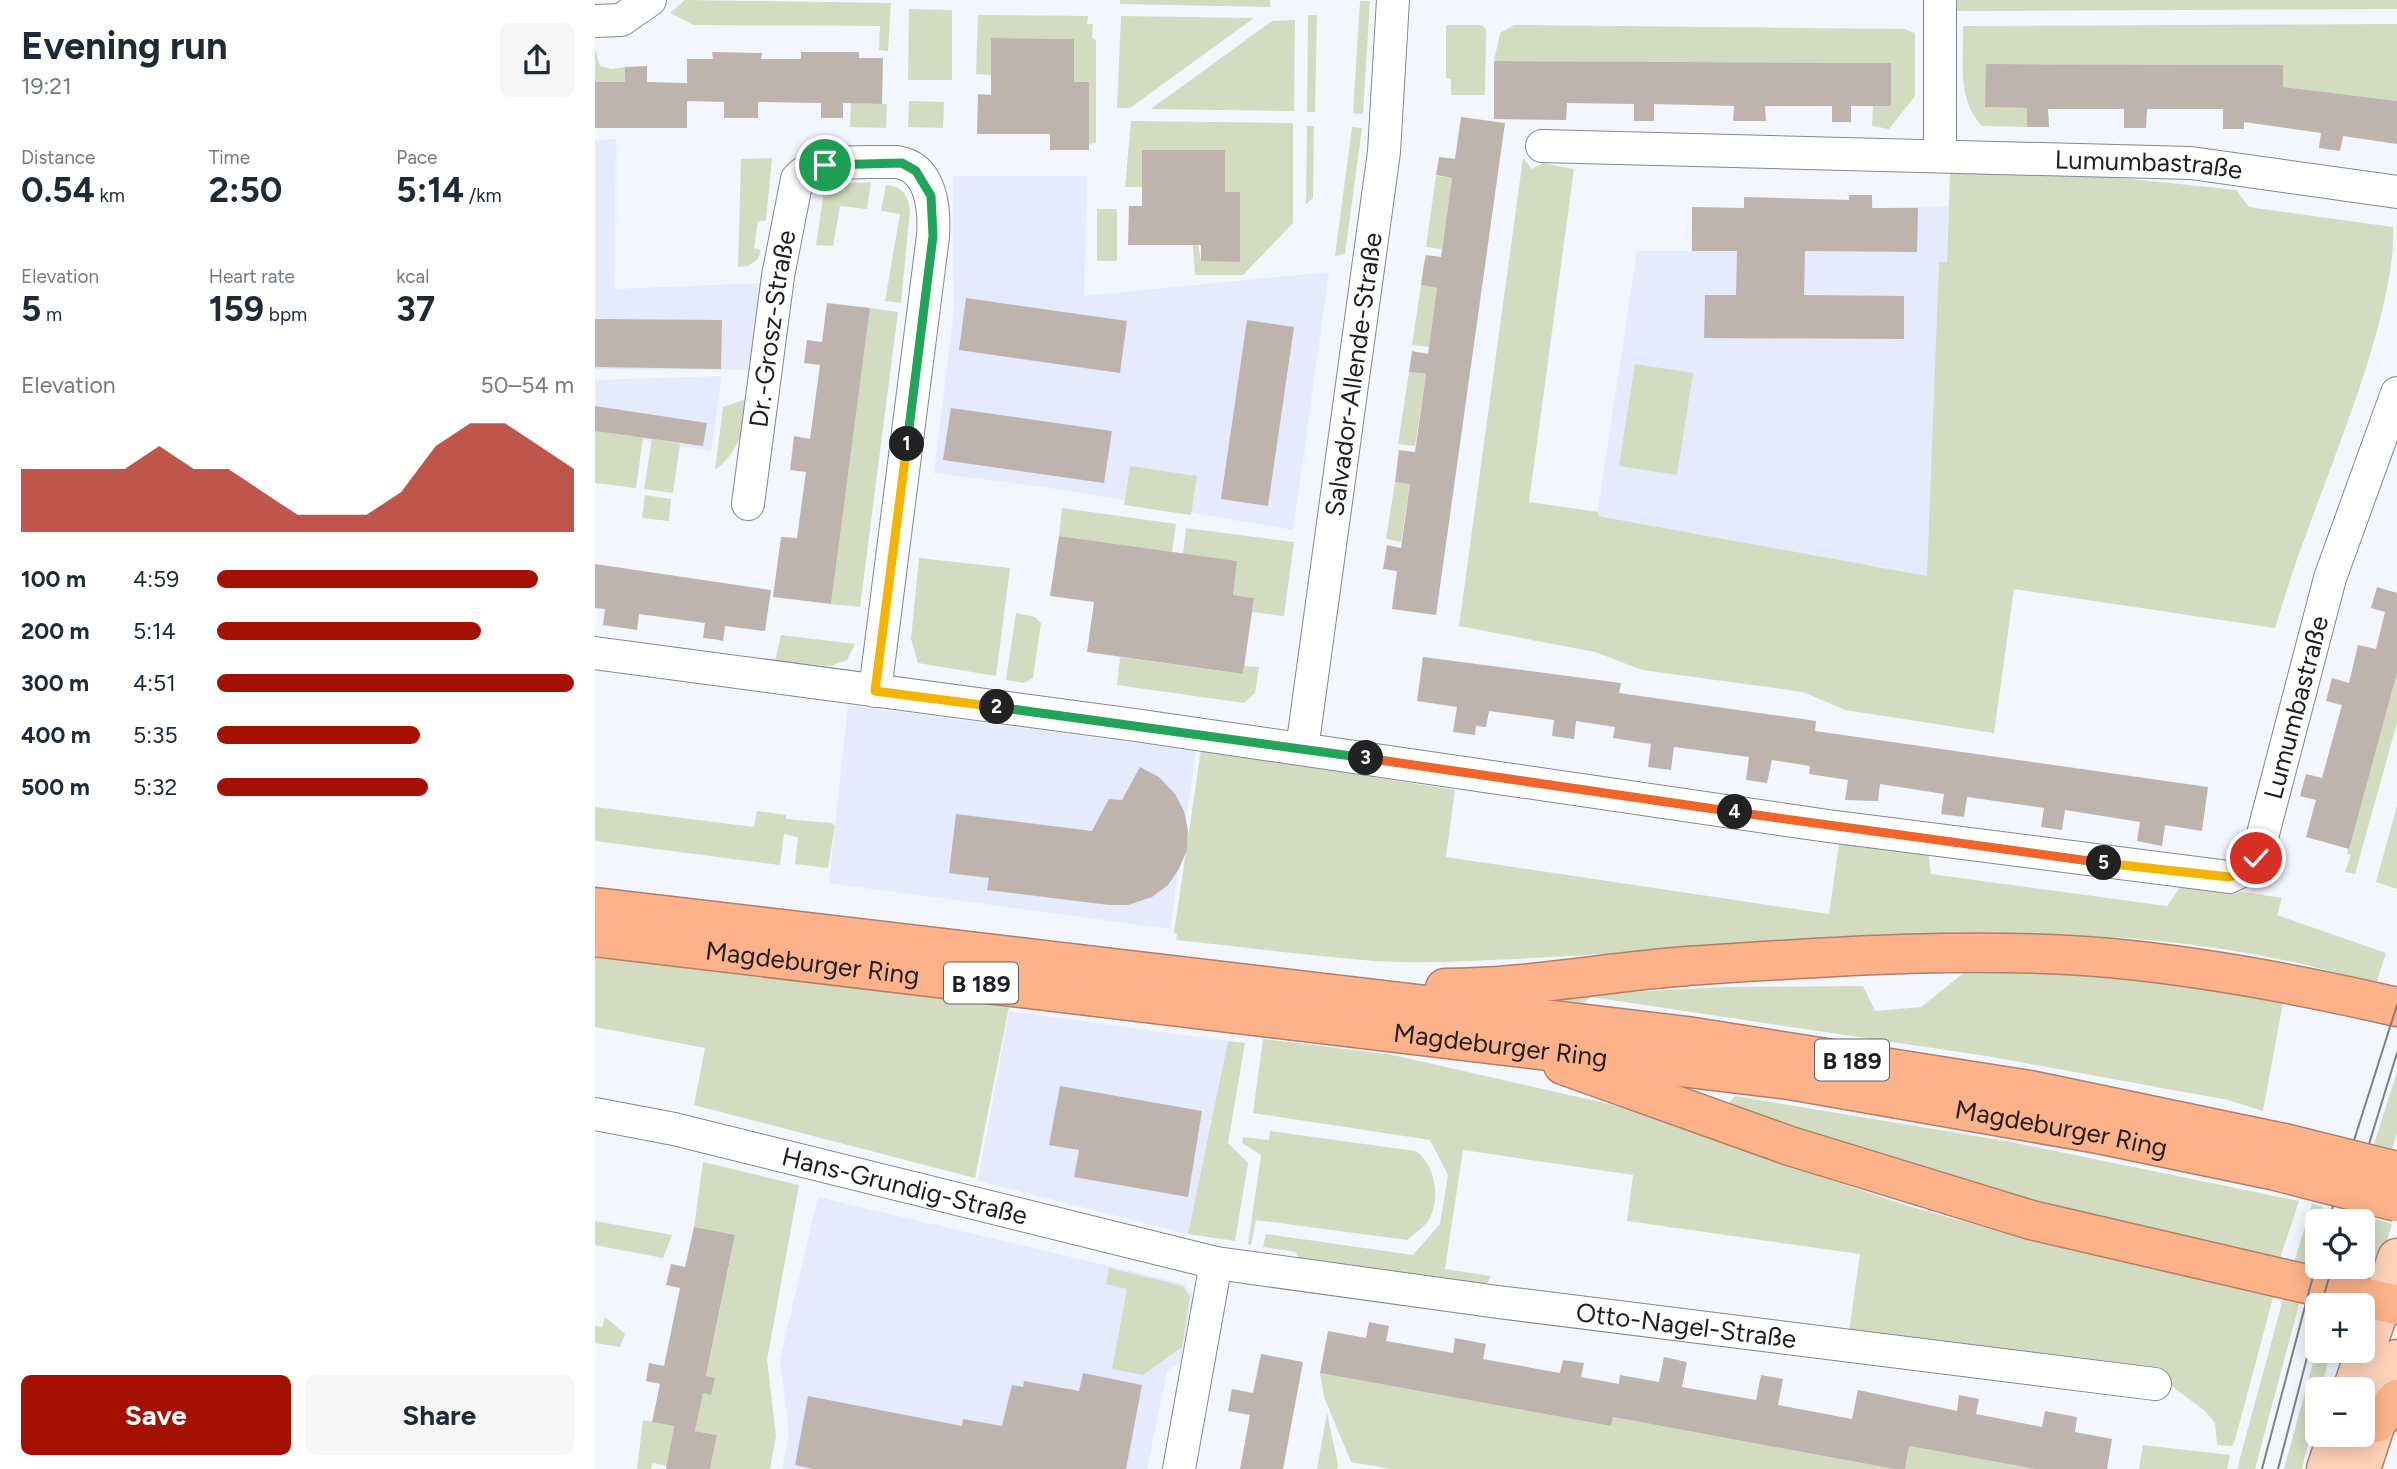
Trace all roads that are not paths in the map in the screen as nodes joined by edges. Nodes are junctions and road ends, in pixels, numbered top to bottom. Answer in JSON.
{"nodes":[{"id":1,"x":650,"y":0,"type":"edge"},
{"id":2,"x":1393,"y":0,"type":"edge"},
{"id":3,"x":1940,"y":0,"type":"edge"},
{"id":4,"x":595,"y":21,"type":"edge"},
{"id":5,"x":1542,"y":146,"type":"dead end"},
{"id":6,"x":1940,"y":155,"type":"junction"},
{"id":7,"x":2397,"y":192,"type":"edge"},
{"id":8,"x":2397,"y":393,"type":"edge"},
{"id":9,"x":748,"y":504,"type":"dead end"},
{"id":10,"x":595,"y":653,"type":"edge"},
{"id":11,"x":875,"y":691,"type":"junction"},
{"id":12,"x":1302,"y":749,"type":"junction"},
{"id":13,"x":595,"y":907,"type":"edge"},
{"id":14,"x":595,"y":937,"type":"edge"},
{"id":15,"x":1416,"y":1002,"type":"junction"},
{"id":16,"x":2397,"y":1007,"type":"edge"},
{"id":17,"x":1536,"y":1048,"type":"junction"},
{"id":18,"x":595,"y":1114,"type":"edge"},
{"id":19,"x":2280,"y":1157,"type":"junction"},
{"id":20,"x":2397,"y":1171,"type":"edge"},
{"id":21,"x":2397,"y":1202,"type":"edge"},
{"id":22,"x":2397,"y":1258,"type":"edge"},
{"id":23,"x":1216,"y":1263,"type":"junction"},
{"id":24,"x":2390,"y":1304,"type":"edge"},
{"id":25,"x":2397,"y":1359,"type":"edge"},
{"id":26,"x":2358,"y":1377,"type":"edge"},
{"id":27,"x":2155,"y":1384,"type":"dead end"},
{"id":28,"x":2386,"y":1411,"type":"edge"},
{"id":29,"x":2333,"y":1447,"type":"edge"},
{"id":30,"x":1179,"y":1469,"type":"edge"},
{"id":31,"x":2326,"y":1469,"type":"edge"},
{"id":32,"x":2361,"y":1469,"type":"edge"}],
"edges":[{"from":1,"to":4,"type":"street"},
{"from":2,"to":12,"type":"street","name":"Salvador-Allende-Straße"},
{"from":3,"to":6,"type":"street"},
{"from":5,"to":6,"type":"street","name":"Lumumbastraße"},
{"from":6,"to":7,"type":"street","name":"Lumumbastraße"},
{"from":8,"to":12,"type":"street","name":"Lumumbastraße"},
{"from":9,"to":11,"type":"street","name":"Dr.-Grosz-Straße"},
{"from":10,"to":11,"type":"street","name":"Lumumbastraße"},
{"from":11,"to":12,"type":"street","name":"Lumumbastraße"},
{"from":13,"to":15,"type":"highway","name":"Magdeburger Ring","number":"B 189"},
{"from":14,"to":17,"type":"highway","name":"Magdeburger Ring","number":"B 189"},
{"from":15,"to":16,"type":"highway"},
{"from":15,"to":19,"type":"highway","name":"Magdeburger Ring","number":"B 189"},
{"from":17,"to":19,"type":"highway","name":"Magdeburger Ring","number":"B 189"},
{"from":17,"to":24,"type":"highway"},
{"from":18,"to":23,"type":"street","name":"Hans-Grundig-Straße"},
{"from":19,"to":20,"type":"highway","name":"Magdeburger Ring","number":"B 189","bridge":true},
{"from":19,"to":21,"type":"highway","name":"Magdeburger Ring","number":"B 189","bridge":true},
{"from":22,"to":24,"type":"main road"},
{"from":23,"to":27,"type":"street","name":"Otto-Nagel-Straße"},
{"from":23,"to":30,"type":"street"},
{"from":24,"to":26,"type":"main road"},
{"from":25,"to":28,"type":"main road"},
{"from":28,"to":32,"type":"main road"},
{"from":29,"to":31,"type":"main road"}]}
